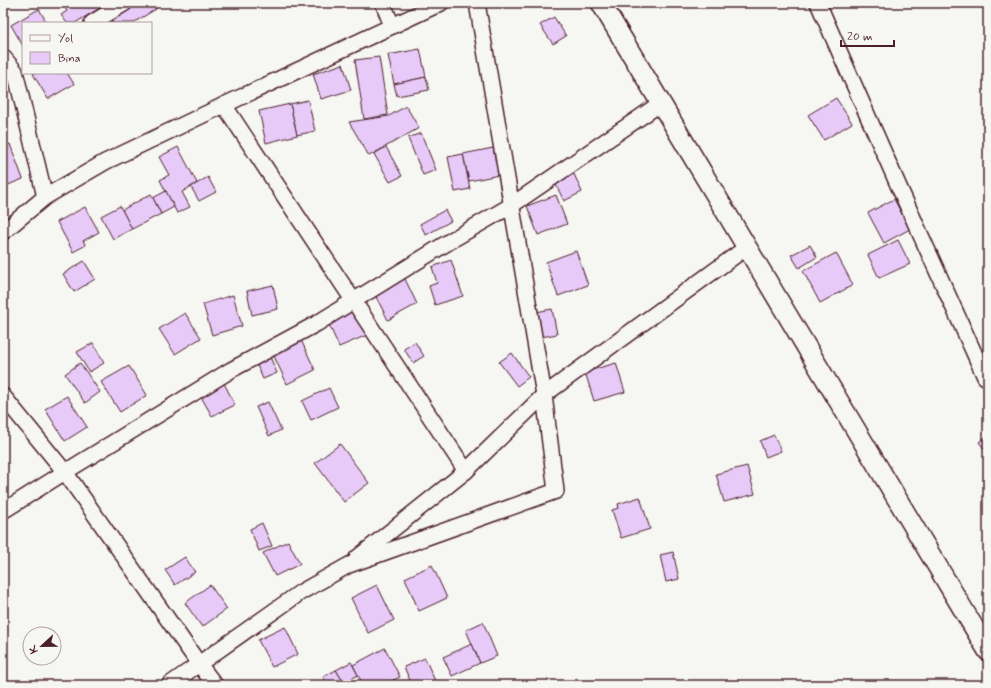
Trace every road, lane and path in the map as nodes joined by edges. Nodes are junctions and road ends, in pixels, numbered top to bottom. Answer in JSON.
{"nodes":[{"id":1,"x":125,"y":3,"type":"edge"},
{"id":2,"x":383,"y":3,"type":"edge"},
{"id":3,"x":441,"y":3,"type":"edge"},
{"id":4,"x":477,"y":3,"type":"edge"},
{"id":5,"x":601,"y":3,"type":"edge"},
{"id":6,"x":818,"y":3,"type":"edge"},
{"id":7,"x":94,"y":22,"type":"edge"},
{"id":8,"x":392,"y":26,"type":"junction"},
{"id":9,"x":3,"y":57,"type":"edge"},
{"id":10,"x":19,"y":69,"type":"edge"},
{"id":11,"x":661,"y":104,"type":"junction"},
{"id":12,"x":224,"y":105,"type":"junction"},
{"id":13,"x":45,"y":197,"type":"junction"},
{"id":14,"x":512,"y":204,"type":"junction"},
{"id":15,"x":3,"y":232,"type":"edge"},
{"id":16,"x":746,"y":247,"type":"junction"},
{"id":17,"x":354,"y":300,"type":"junction"},
{"id":18,"x":988,"y":376,"type":"edge"},
{"id":19,"x":544,"y":395,"type":"junction"},
{"id":20,"x":3,"y":396,"type":"edge"},
{"id":21,"x":466,"y":471,"type":"junction"},
{"id":22,"x":65,"y":472,"type":"junction"},
{"id":23,"x":3,"y":511,"type":"edge"},
{"id":24,"x":349,"y":565,"type":"junction"},
{"id":25,"x":988,"y":652,"type":"edge"},
{"id":26,"x":199,"y":664,"type":"junction"},
{"id":27,"x":169,"y":685,"type":"edge"},
{"id":28,"x":215,"y":685,"type":"edge"}],
"edges":[{"from":1,"to":7,"type":"street"},
{"from":2,"to":8,"type":"street"},
{"from":3,"to":8,"type":"street"},
{"from":4,"to":14,"type":"street"},
{"from":5,"to":11,"type":"street"},
{"from":6,"to":18,"type":"street"},
{"from":8,"to":12,"type":"street"},
{"from":9,"to":10,"type":"street"},
{"from":10,"to":13,"type":"street"},
{"from":11,"to":14,"type":"street"},
{"from":11,"to":16,"type":"street"},
{"from":12,"to":13,"type":"street"},
{"from":12,"to":17,"type":"street"},
{"from":13,"to":15,"type":"street"},
{"from":14,"to":17,"type":"street"},
{"from":14,"to":19,"type":"street"},
{"from":16,"to":19,"type":"street"},
{"from":16,"to":25,"type":"street"},
{"from":17,"to":21,"type":"street"},
{"from":17,"to":22,"type":"street"},
{"from":19,"to":21,"type":"street"},
{"from":19,"to":24,"type":"street"},
{"from":20,"to":22,"type":"street"},
{"from":21,"to":24,"type":"street"},
{"from":22,"to":23,"type":"street"},
{"from":22,"to":26,"type":"street"},
{"from":24,"to":26,"type":"street"},
{"from":26,"to":27,"type":"street"},
{"from":26,"to":28,"type":"street"}]}
